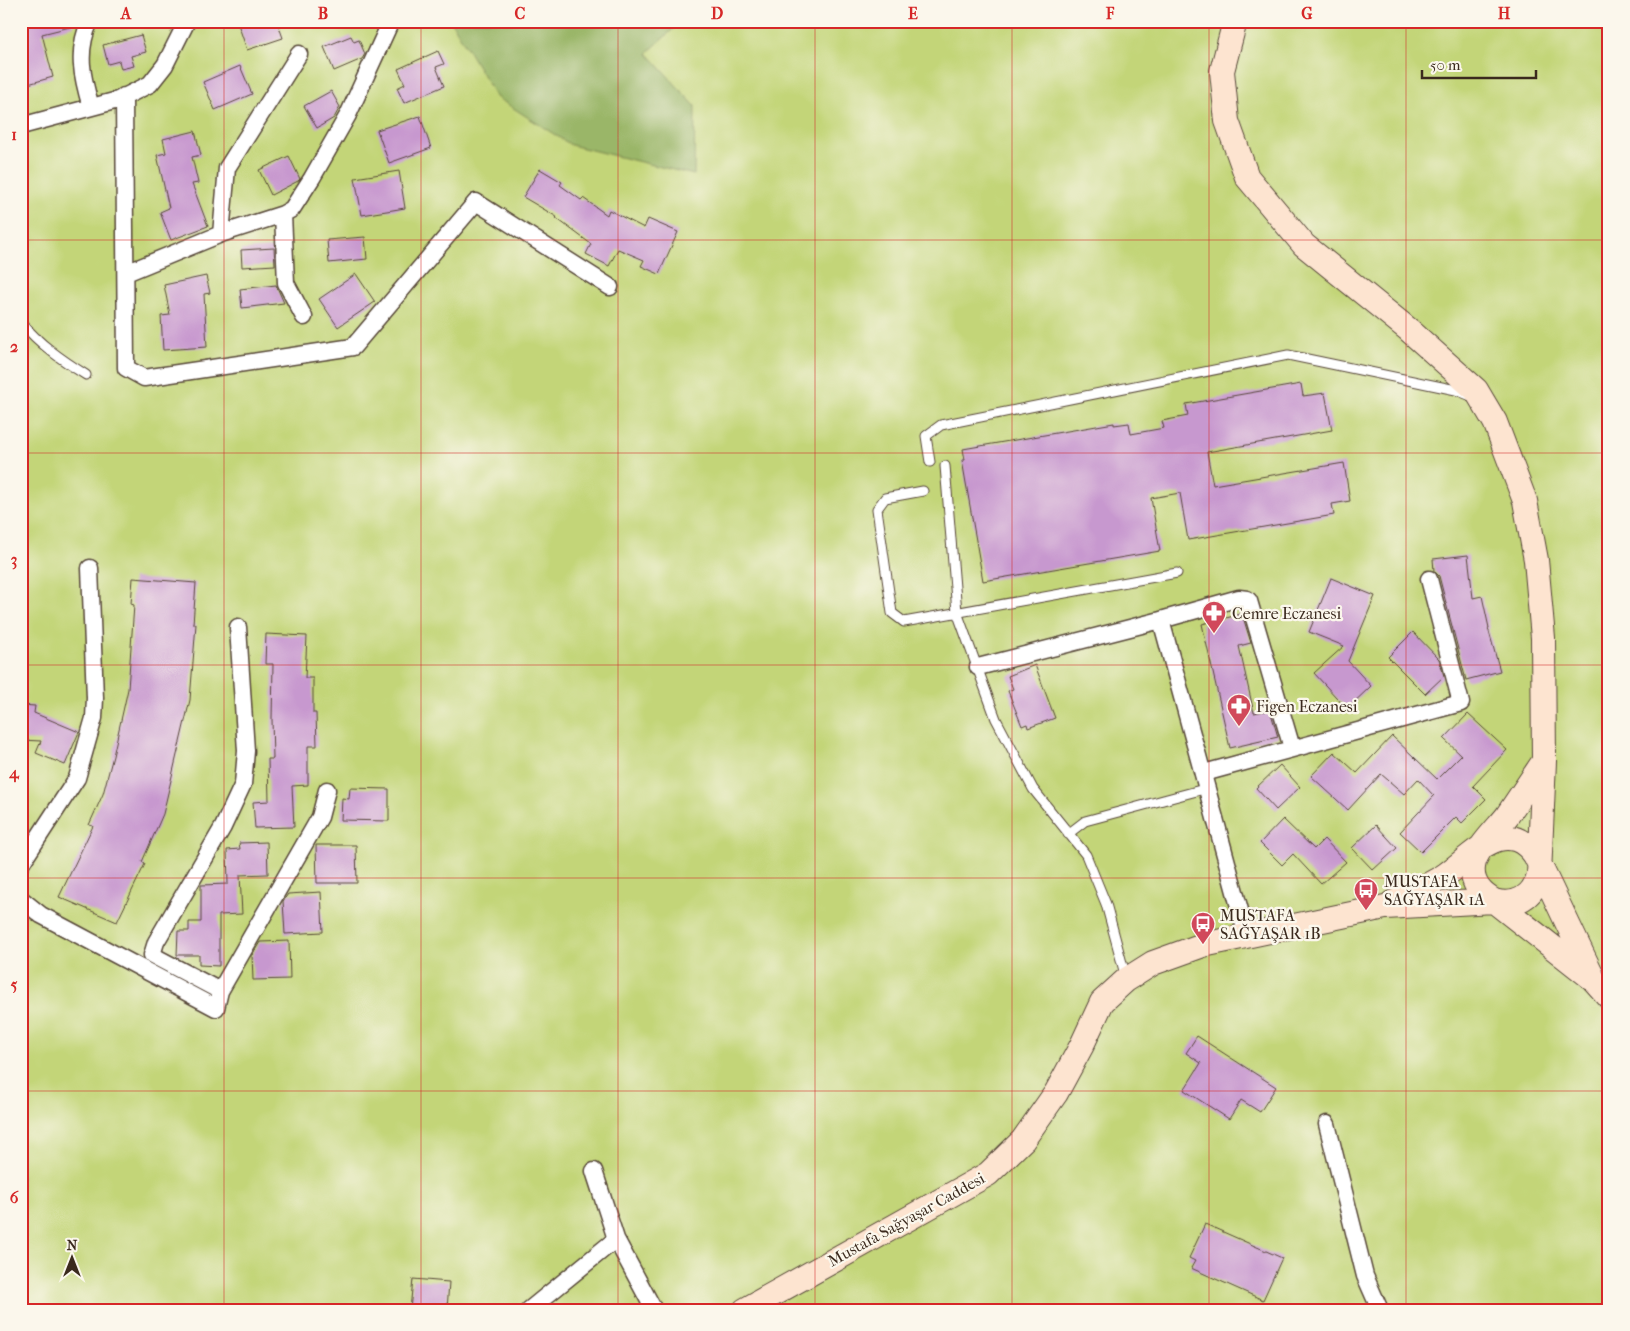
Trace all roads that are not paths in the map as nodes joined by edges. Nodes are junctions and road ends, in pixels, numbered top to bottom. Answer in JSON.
{"nodes":[{"id":1,"x":90,"y":21,"type":"edge"},
{"id":2,"x":187,"y":21,"type":"edge"},
{"id":3,"x":391,"y":21,"type":"edge"},
{"id":4,"x":1235,"y":21,"type":"edge"},
{"id":5,"x":299,"y":54,"type":"dead end"},
{"id":6,"x":124,"y":96,"type":"junction"},
{"id":7,"x":91,"y":107,"type":"junction"},
{"id":8,"x":21,"y":126,"type":"edge"},
{"id":9,"x":283,"y":214,"type":"junction"},
{"id":10,"x":221,"y":234,"type":"junction"},
{"id":11,"x":126,"y":272,"type":"junction"},
{"id":12,"x":610,"y":287,"type":"dead end"},
{"id":13,"x":304,"y":317,"type":"dead end"},
{"id":14,"x":21,"y":322,"type":"edge"},
{"id":15,"x":86,"y":375,"type":"dead end"},
{"id":16,"x":1483,"y":402,"type":"junction"},
{"id":17,"x":930,"y":462,"type":"dead end"},
{"id":18,"x":946,"y":466,"type":"dead end"},
{"id":19,"x":923,"y":491,"type":"dead end"},
{"id":20,"x":90,"y":568,"type":"dead end"},
{"id":21,"x":1177,"y":573,"type":"dead end"},
{"id":22,"x":1430,"y":579,"type":"dead end"},
{"id":23,"x":957,"y":612,"type":"junction"},
{"id":24,"x":1161,"y":620,"type":"junction"},
{"id":25,"x":238,"y":627,"type":"dead end"},
{"id":26,"x":978,"y":667,"type":"junction"},
{"id":27,"x":1292,"y":748,"type":"junction"},
{"id":28,"x":1544,"y":761,"type":"junction"},
{"id":29,"x":1206,"y":781,"type":"junction"},
{"id":30,"x":327,"y":790,"type":"dead end"},
{"id":31,"x":1068,"y":834,"type":"junction"},
{"id":32,"x":1482,"y":847,"type":"junction"},
{"id":33,"x":21,"y":864,"type":"edge"},
{"id":34,"x":1539,"y":865,"type":"junction"},
{"id":35,"x":21,"y":899,"type":"edge"},
{"id":36,"x":1494,"y":901,"type":"junction"},
{"id":37,"x":1385,"y":907,"type":"junction"},
{"id":38,"x":1247,"y":936,"type":"junction"},
{"id":39,"x":1594,"y":979,"type":"junction"},
{"id":40,"x":1126,"y":980,"type":"junction"},
{"id":41,"x":220,"y":991,"type":"junction"},
{"id":42,"x":1609,"y":997,"type":"edge"},
{"id":43,"x":1327,"y":1124,"type":"dead end"},
{"id":44,"x":594,"y":1171,"type":"dead end"},
{"id":45,"x":616,"y":1239,"type":"junction"},
{"id":46,"x":529,"y":1310,"type":"edge"},
{"id":47,"x":654,"y":1310,"type":"edge"},
{"id":48,"x":746,"y":1310,"type":"edge"},
{"id":49,"x":1380,"y":1310,"type":"edge"}],
"edges":[{"from":1,"to":7,"type":"street"},
{"from":2,"to":6,"type":"street"},
{"from":3,"to":9,"type":"street"},
{"from":4,"to":16,"type":"street"},
{"from":5,"to":10,"type":"street"},
{"from":6,"to":7,"type":"street"},
{"from":6,"to":11,"type":"street"},
{"from":7,"to":8,"type":"street"},
{"from":9,"to":10,"type":"street"},
{"from":9,"to":13,"type":"street"},
{"from":10,"to":11,"type":"street"},
{"from":11,"to":12,"type":"street"},
{"from":14,"to":15,"type":"lane"},
{"from":16,"to":17,"type":"lane"},
{"from":16,"to":28,"type":"street"},
{"from":18,"to":23,"type":"lane"},
{"from":19,"to":23,"type":"lane"},
{"from":20,"to":33,"type":"street"},
{"from":21,"to":23,"type":"lane"},
{"from":22,"to":27,"type":"street"},
{"from":23,"to":26,"type":"lane"},
{"from":24,"to":26,"type":"street"},
{"from":24,"to":27,"type":"street"},
{"from":24,"to":29,"type":"street"},
{"from":25,"to":41,"type":"street"},
{"from":26,"to":31,"type":"lane"},
{"from":27,"to":29,"type":"street"},
{"from":28,"to":32,"type":"street"},
{"from":28,"to":34,"type":"street"},
{"from":29,"to":31,"type":"lane"},
{"from":29,"to":38,"type":"street"},
{"from":30,"to":41,"type":"street"},
{"from":31,"to":40,"type":"lane"},
{"from":32,"to":34,"type":"street"},
{"from":32,"to":36,"type":"street"},
{"from":32,"to":37,"type":"street"},
{"from":34,"to":36,"type":"street"},
{"from":34,"to":39,"type":"street"},
{"from":35,"to":41,"type":"street"},
{"from":36,"to":37,"type":"street"},
{"from":36,"to":39,"type":"street"},
{"from":37,"to":38,"type":"street","name":"Mustafa Sağyaşar Caddesi"},
{"from":38,"to":40,"type":"street","name":"Mustafa Sağyaşar Caddesi"},
{"from":39,"to":42,"type":"street"},
{"from":40,"to":48,"type":"street","name":"Mustafa Sağyaşar Caddesi"},
{"from":43,"to":49,"type":"street"},
{"from":44,"to":45,"type":"street"},
{"from":45,"to":46,"type":"street"},
{"from":45,"to":47,"type":"street"}]}
